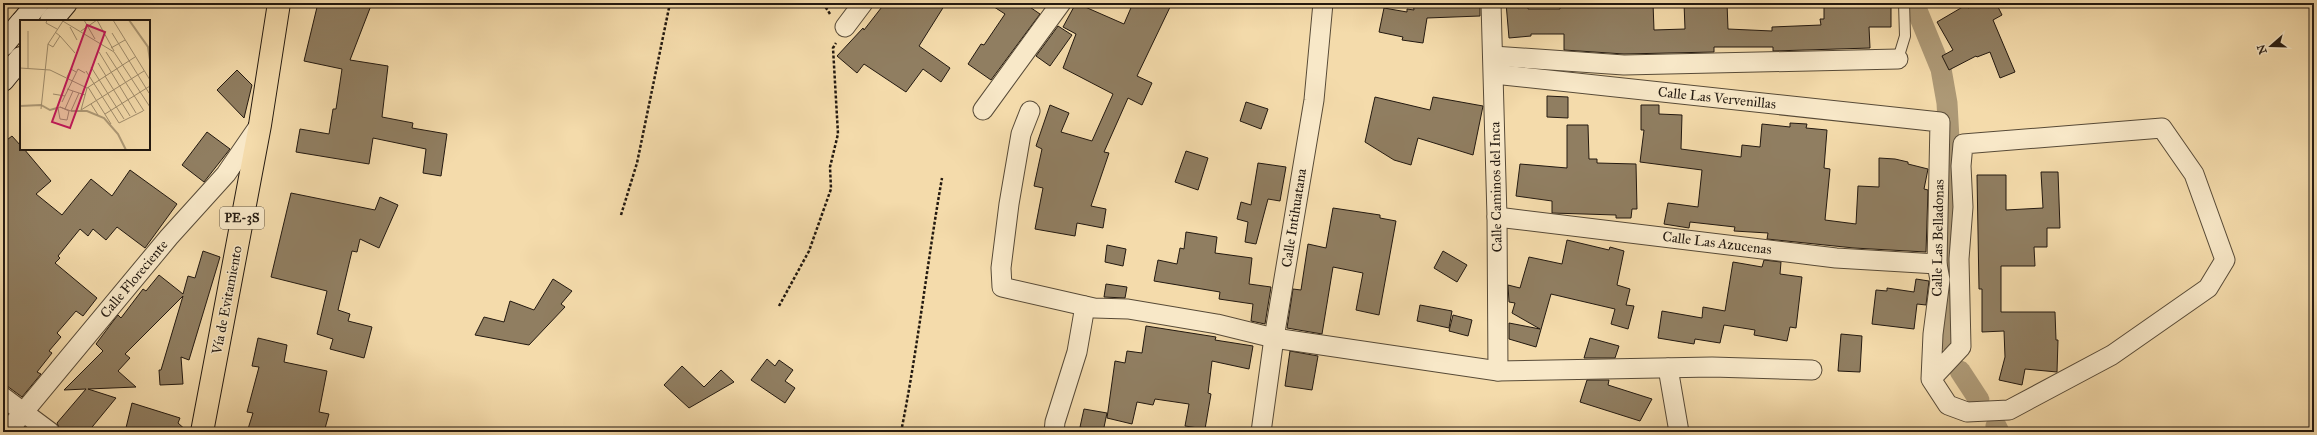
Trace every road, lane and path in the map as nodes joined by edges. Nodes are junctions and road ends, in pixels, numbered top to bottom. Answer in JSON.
{"nodes":[{"id":1,"x":38,"y":3,"type":"edge"},
{"id":2,"x":66,"y":3,"type":"edge"},
{"id":3,"x":279,"y":3,"type":"edge"},
{"id":4,"x":670,"y":3,"type":"edge"},
{"id":5,"x":822,"y":3,"type":"edge"},
{"id":6,"x":863,"y":3,"type":"edge"},
{"id":7,"x":1060,"y":3,"type":"edge"},
{"id":8,"x":1323,"y":3,"type":"edge"},
{"id":9,"x":1491,"y":3,"type":"edge"},
{"id":10,"x":1904,"y":3,"type":"edge"},
{"id":11,"x":24,"y":20,"type":"edge"},
{"id":12,"x":52,"y":20,"type":"edge"},
{"id":13,"x":20,"y":24,"type":"edge"},
{"id":14,"x":845,"y":27,"type":"junction"},
{"id":15,"x":3,"y":45,"type":"edge"},
{"id":16,"x":1493,"y":56,"type":"junction"},
{"id":17,"x":20,"y":59,"type":"edge"},
{"id":18,"x":1898,"y":59,"type":"joint"},
{"id":19,"x":1494,"y":74,"type":"junction"},
{"id":20,"x":3,"y":80,"type":"edge"},
{"id":21,"x":983,"y":110,"type":"dead end"},
{"id":22,"x":1030,"y":111,"type":"dead end"},
{"id":23,"x":1940,"y":122,"type":"joint"},
{"id":24,"x":260,"y":126,"type":"junction"},
{"id":25,"x":942,"y":178,"type":"dead end"},
{"id":26,"x":621,"y":215,"type":"dead end"},
{"id":27,"x":1497,"y":217,"type":"junction"},
{"id":28,"x":1937,"y":264,"type":"junction"},
{"id":29,"x":778,"y":306,"type":"dead end"},
{"id":30,"x":1085,"y":306,"type":"junction"},
{"id":31,"x":1274,"y":338,"type":"junction"},
{"id":32,"x":1668,"y":368,"type":"junction"},
{"id":33,"x":1812,"y":370,"type":"dead end"},
{"id":34,"x":1498,"y":371,"type":"junction"},
{"id":35,"x":1931,"y":379,"type":"junction"},
{"id":36,"x":3,"y":397,"type":"edge"},
{"id":37,"x":23,"y":411,"type":"junction"},
{"id":38,"x":7,"y":432,"type":"edge"},
{"id":39,"x":50,"y":432,"type":"edge"},
{"id":40,"x":202,"y":432,"type":"edge"},
{"id":41,"x":901,"y":432,"type":"edge"},
{"id":42,"x":1054,"y":432,"type":"edge"},
{"id":43,"x":1261,"y":432,"type":"edge"},
{"id":44,"x":1679,"y":432,"type":"edge"}],
"edges":[{"from":1,"to":11,"type":"street"},
{"from":2,"to":12,"type":"street"},
{"from":3,"to":24,"type":"highway","name":"Vía de Evitamiento","number":"PE-3S"},
{"from":4,"to":26,"type":"path"},
{"from":5,"to":14,"type":"path"},
{"from":6,"to":14,"type":"street"},
{"from":7,"to":21,"type":"street"},
{"from":8,"to":31,"type":"street","name":"Calle Intihuatana"},
{"from":9,"to":16,"type":"street","name":"Calle Caminos del Inca"},
{"from":10,"to":18,"type":"lane"},
{"from":13,"to":15,"type":"street"},
{"from":14,"to":29,"type":"path"},
{"from":16,"to":18,"type":"street","name":"Calle Las Vervenillas"},
{"from":16,"to":19,"type":"street","name":"Calle Caminos del Inca"},
{"from":17,"to":20,"type":"street"},
{"from":19,"to":23,"type":"street","name":"Calle Las Vervenillas"},
{"from":19,"to":27,"type":"street","name":"Calle Caminos del Inca"},
{"from":22,"to":30,"type":"street"},
{"from":23,"to":28,"type":"street","name":"Calle Las Belladonas"},
{"from":24,"to":37,"type":"street","name":"Calle Floreciente"},
{"from":24,"to":40,"type":"highway","name":"Vía de Evitamiento","number":"PE-3S"},
{"from":25,"to":41,"type":"path"},
{"from":27,"to":28,"type":"street","name":"Calle Las Azucenas"},
{"from":27,"to":34,"type":"street","name":"Calle Caminos del Inca"},
{"from":28,"to":35,"type":"street","name":"Calle Las Belladonas"},
{"from":30,"to":31,"type":"street"},
{"from":30,"to":42,"type":"street"},
{"from":31,"to":34,"type":"street"},
{"from":31,"to":43,"type":"street","name":"Calle Intihuatana"},
{"from":32,"to":33,"type":"street"},
{"from":32,"to":34,"type":"street"},
{"from":32,"to":44,"type":"street"},
{"from":35,"to":35,"type":"street","name":"Calle Las Belladonas"},
{"from":36,"to":37,"type":"street"},
{"from":37,"to":38,"type":"street","name":"Calle Floreciente"},
{"from":37,"to":39,"type":"street"}]}
